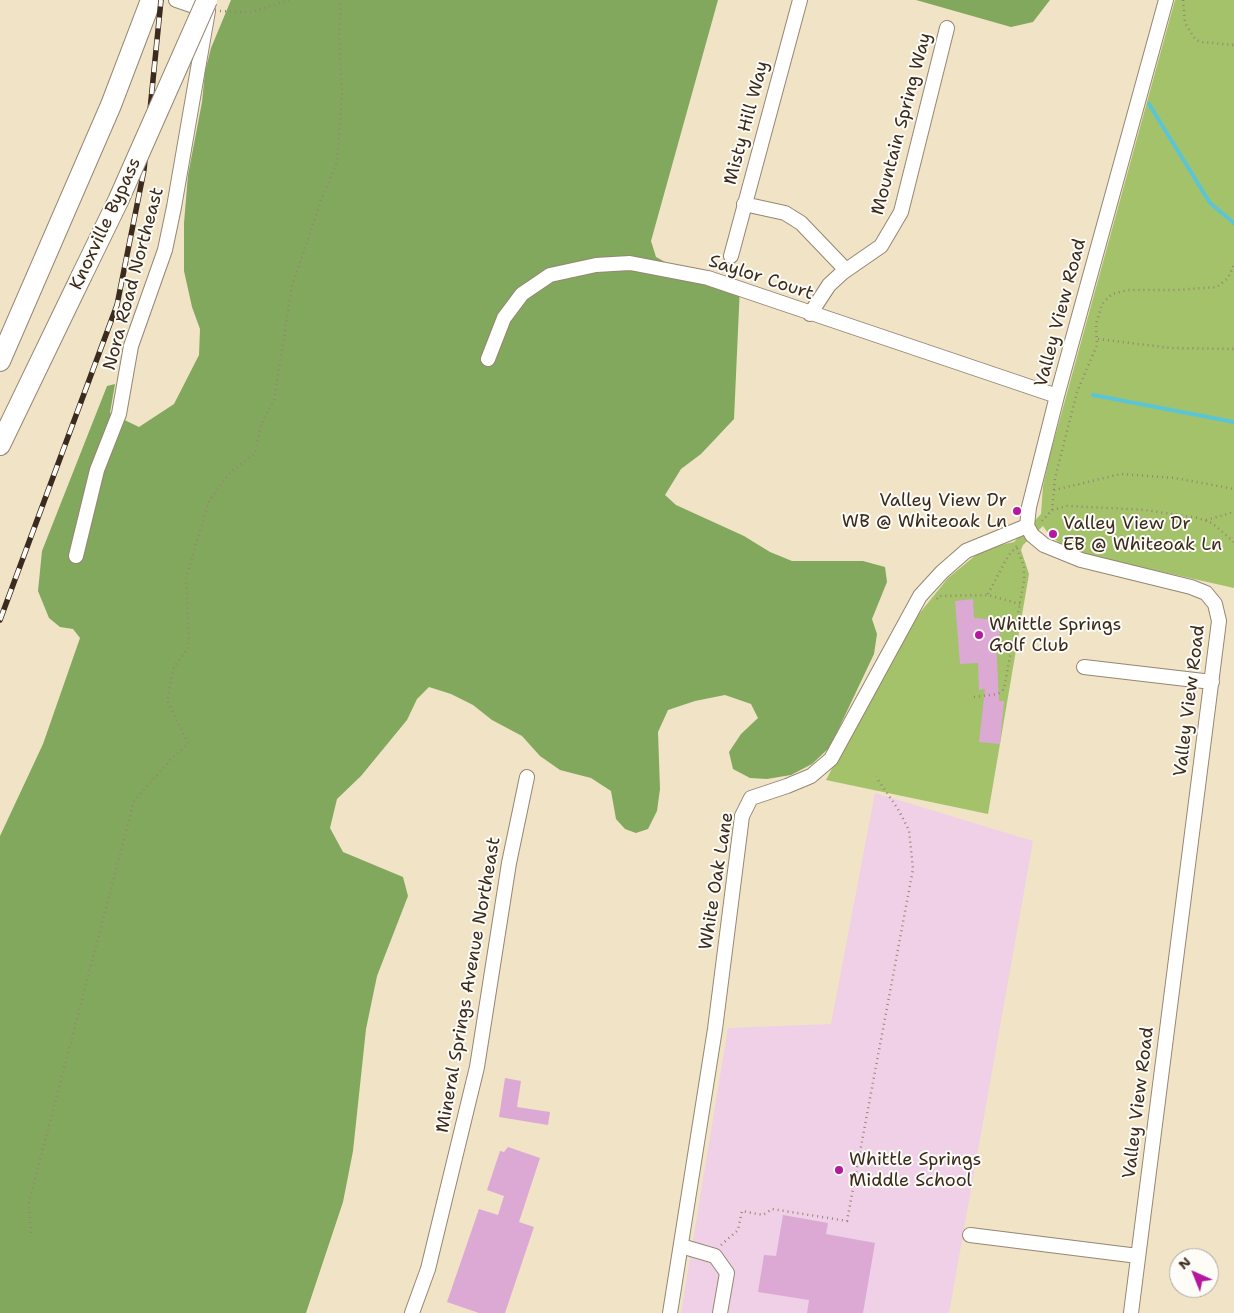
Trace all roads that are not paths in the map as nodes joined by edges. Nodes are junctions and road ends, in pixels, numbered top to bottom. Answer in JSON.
{"nodes":[{"id":1,"x":151,"y":0,"type":"edge"},
{"id":2,"x":176,"y":0,"type":"edge"},
{"id":3,"x":800,"y":0,"type":"edge"},
{"id":4,"x":1166,"y":0,"type":"edge"},
{"id":5,"x":208,"y":6,"type":"edge"},
{"id":6,"x":947,"y":28,"type":"dead end"},
{"id":7,"x":744,"y":204,"type":"junction"},
{"id":8,"x":731,"y":256,"type":"dead end"},
{"id":9,"x":846,"y":270,"type":"junction"},
{"id":10,"x":810,"y":314,"type":"junction"},
{"id":11,"x":20,"y":318,"type":"junction"},
{"id":12,"x":0,"y":354,"type":"edge"},
{"id":13,"x":488,"y":359,"type":"dead end"},
{"id":14,"x":0,"y":361,"type":"edge"},
{"id":15,"x":1057,"y":396,"type":"junction"},
{"id":16,"x":0,"y":445,"type":"edge"},
{"id":17,"x":1027,"y":526,"type":"junction"},
{"id":18,"x":76,"y":556,"type":"dead end"},
{"id":19,"x":1084,"y":667,"type":"dead end"},
{"id":20,"x":1212,"y":682,"type":"junction"},
{"id":21,"x":527,"y":777,"type":"dead end"},
{"id":22,"x":970,"y":1236,"type":"dead end"},
{"id":23,"x":681,"y":1246,"type":"junction"},
{"id":24,"x":1138,"y":1256,"type":"junction"},
{"id":25,"x":412,"y":1313,"type":"edge"},
{"id":26,"x":670,"y":1313,"type":"edge"},
{"id":27,"x":720,"y":1313,"type":"edge"},
{"id":28,"x":1131,"y":1313,"type":"edge"}],
"edges":[{"from":1,"to":11,"type":"highway"},
{"from":2,"to":5,"type":"street"},
{"from":3,"to":7,"type":"street","name":"Misty Hill Way"},
{"from":4,"to":15,"type":"street","name":"Valley View Road"},
{"from":5,"to":16,"type":"highway","name":"Knoxville Bypass","bridge":true},
{"from":5,"to":18,"type":"street","name":"Nora Road Northeast"},
{"from":6,"to":9,"type":"street","name":"Mountain Spring Way"},
{"from":7,"to":8,"type":"street","name":"Misty Hill Way"},
{"from":7,"to":9,"type":"street"},
{"from":9,"to":10,"type":"street","name":"Mountain Spring Way"},
{"from":10,"to":13,"type":"street","name":"Saylor Court"},
{"from":10,"to":15,"type":"street","name":"Saylor Court"},
{"from":11,"to":12,"type":"highway"},
{"from":11,"to":14,"type":"highway"},
{"from":15,"to":17,"type":"street","name":"Valley View Road"},
{"from":17,"to":20,"type":"street","name":"Valley View Road"},
{"from":17,"to":23,"type":"street","name":"White Oak Lane"},
{"from":19,"to":20,"type":"street"},
{"from":20,"to":24,"type":"street","name":"Valley View Road"},
{"from":21,"to":25,"type":"street","name":"Mineral Springs Avenue Northeast"},
{"from":22,"to":24,"type":"street"},
{"from":23,"to":26,"type":"street","name":"White Oak Lane"},
{"from":23,"to":27,"type":"street"},
{"from":24,"to":28,"type":"street","name":"Valley View Road"}]}
